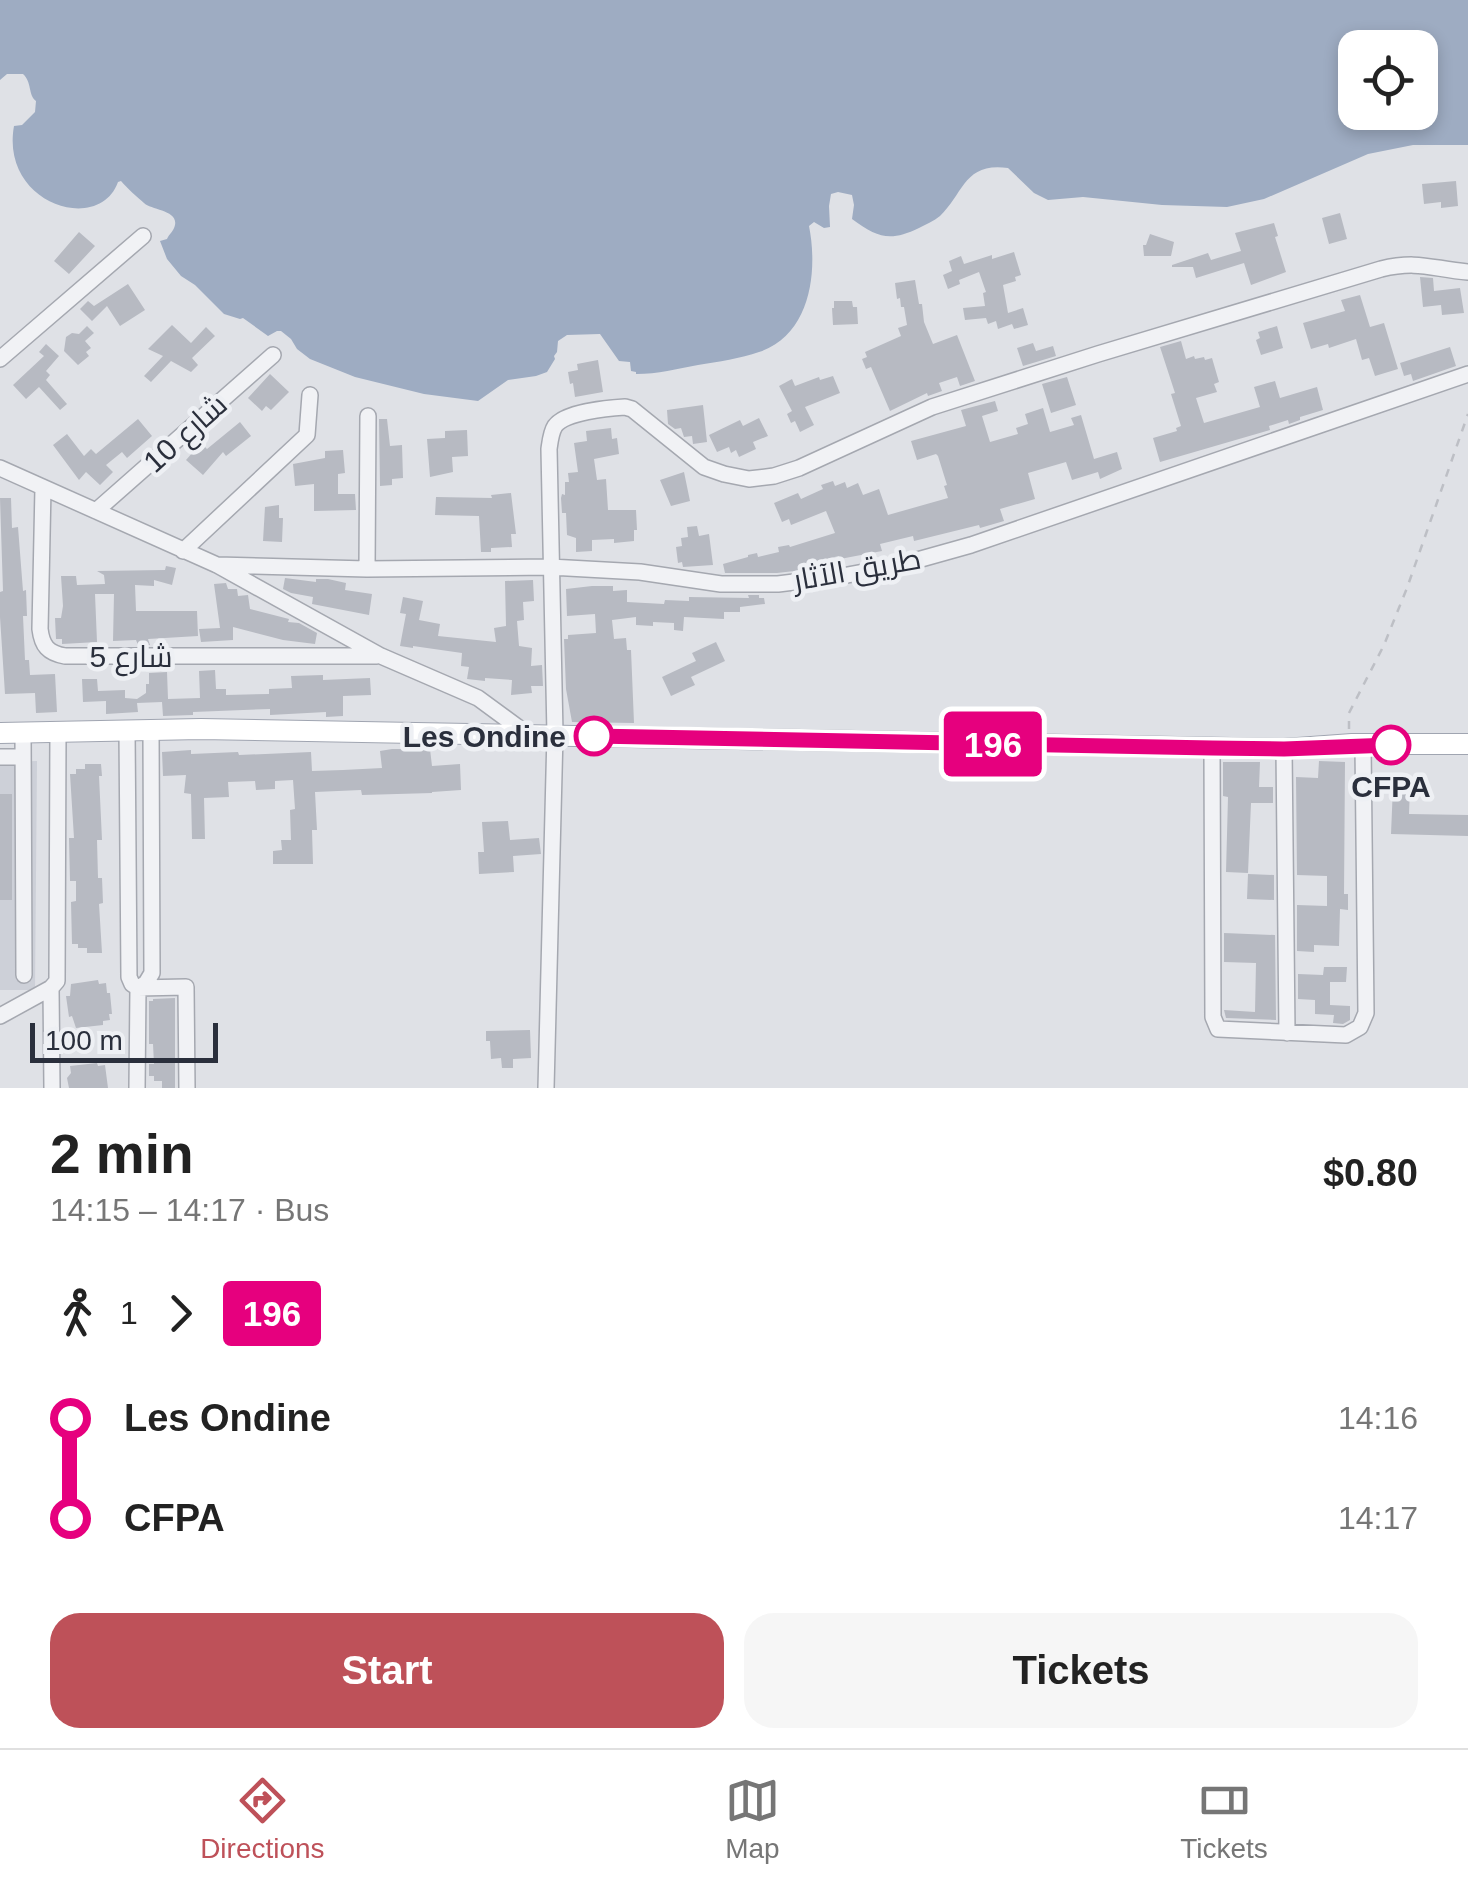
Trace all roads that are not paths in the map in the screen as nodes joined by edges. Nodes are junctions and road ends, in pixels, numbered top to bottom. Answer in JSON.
{"nodes":[{"id":1,"x":143,"y":236,"type":"dead end"},
{"id":2,"x":1468,"y":272,"type":"edge"},
{"id":3,"x":273,"y":355,"type":"dead end"},
{"id":4,"x":0,"y":359,"type":"edge"},
{"id":5,"x":1468,"y":374,"type":"edge"},
{"id":6,"x":310,"y":395,"type":"dead end"},
{"id":7,"x":368,"y":416,"type":"dead end"},
{"id":8,"x":0,"y":468,"type":"edge"},
{"id":9,"x":43,"y":488,"type":"junction"},
{"id":10,"x":96,"y":512,"type":"junction"},
{"id":11,"x":183,"y":551,"type":"junction"},
{"id":12,"x":217,"y":566,"type":"junction"},
{"id":13,"x":550,"y":566,"type":"junction"},
{"id":14,"x":366,"y":568,"type":"junction"},
{"id":15,"x":343,"y":636,"type":"junction"},
{"id":16,"x":311,"y":656,"type":"junction"},
{"id":17,"x":381,"y":656,"type":"junction"},
{"id":18,"x":152,"y":730,"type":"junction"},
{"id":19,"x":128,"y":731,"type":"junction"},
{"id":20,"x":23,"y":732,"type":"junction"},
{"id":21,"x":58,"y":732,"type":"junction"},
{"id":22,"x":0,"y":733,"type":"edge"},
{"id":23,"x":527,"y":734,"type":"junction"},
{"id":24,"x":554,"y":734,"type":"junction"},
{"id":25,"x":1468,"y":744,"type":"edge"},
{"id":26,"x":1357,"y":745,"type":"junction"},
{"id":27,"x":1212,"y":748,"type":"junction"},
{"id":28,"x":1284,"y":749,"type":"junction"},
{"id":29,"x":24,"y":756,"type":"junction"},
{"id":30,"x":0,"y":757,"type":"edge"},
{"id":31,"x":24,"y":974,"type":"dead end"},
{"id":32,"x":50,"y":988,"type":"junction"},
{"id":33,"x":138,"y":988,"type":"junction"},
{"id":34,"x":0,"y":1016,"type":"edge"},
{"id":35,"x":1287,"y":1033,"type":"junction"},
{"id":36,"x":52,"y":1088,"type":"edge"},
{"id":37,"x":136,"y":1088,"type":"edge"},
{"id":38,"x":187,"y":1088,"type":"edge"},
{"id":39,"x":546,"y":1088,"type":"edge"}],
"edges":[{"from":1,"to":4,"type":"street"},
{"from":2,"to":13,"type":"street"},
{"from":3,"to":10,"type":"street","name":"شارع 10"},
{"from":5,"to":13,"type":"street","name":"طريق الآثار"},
{"from":6,"to":11,"type":"street"},
{"from":7,"to":14,"type":"street"},
{"from":8,"to":9,"type":"street"},
{"from":9,"to":10,"type":"street"},
{"from":9,"to":16,"type":"street","name":"شارع 5"},
{"from":10,"to":11,"type":"street"},
{"from":11,"to":12,"type":"street"},
{"from":12,"to":14,"type":"street","name":"طريق الآثار"},
{"from":12,"to":15,"type":"street"},
{"from":13,"to":14,"type":"street","name":"طريق الآثار"},
{"from":13,"to":24,"type":"street"},
{"from":15,"to":16,"type":"street"},
{"from":15,"to":17,"type":"street"},
{"from":16,"to":17,"type":"street","name":"شارع 5"},
{"from":17,"to":23,"type":"street"},
{"from":18,"to":19,"type":"main road"},
{"from":18,"to":23,"type":"main road"},
{"from":18,"to":33,"type":"street"},
{"from":19,"to":21,"type":"main road"},
{"from":19,"to":33,"type":"street"},
{"from":20,"to":21,"type":"main road"},
{"from":20,"to":22,"type":"main road"},
{"from":20,"to":29,"type":"street"},
{"from":21,"to":32,"type":"street"},
{"from":23,"to":24,"type":"main road"},
{"from":24,"to":27,"type":"main road"},
{"from":24,"to":39,"type":"street"},
{"from":25,"to":26,"type":"main road"},
{"from":26,"to":28,"type":"main road"},
{"from":26,"to":35,"type":"street"},
{"from":27,"to":28,"type":"main road"},
{"from":27,"to":35,"type":"street"},
{"from":28,"to":35,"type":"street"},
{"from":29,"to":30,"type":"street"},
{"from":29,"to":31,"type":"street"},
{"from":32,"to":34,"type":"street"},
{"from":32,"to":36,"type":"street"},
{"from":33,"to":37,"type":"street"},
{"from":33,"to":38,"type":"street"}]}
